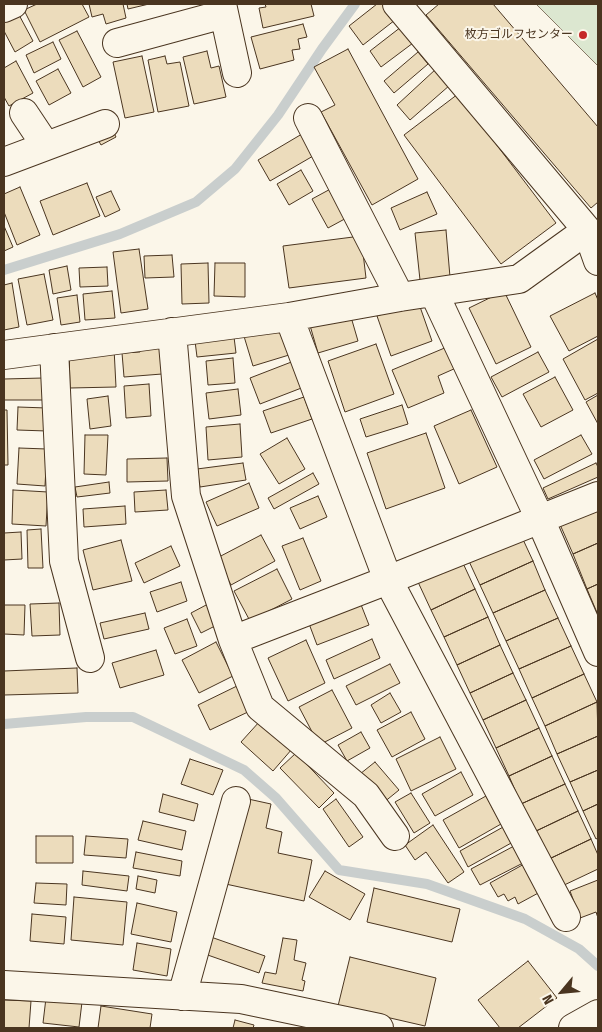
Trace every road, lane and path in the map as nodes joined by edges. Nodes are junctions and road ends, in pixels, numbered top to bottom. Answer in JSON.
{"nodes":[{"id":1,"x":13,"y":4,"type":"edge"},
{"id":2,"x":397,"y":4,"type":"edge"},
{"id":3,"x":4,"y":8,"type":"edge"},
{"id":4,"x":223,"y":9,"type":"edge"},
{"id":5,"x":117,"y":43,"type":"dead end"},
{"id":6,"x":237,"y":73,"type":"dead end"},
{"id":7,"x":24,"y":113,"type":"dead end"},
{"id":8,"x":308,"y":118,"type":"dead end"},
{"id":9,"x":105,"y":124,"type":"dead end"},
{"id":10,"x":46,"y":146,"type":"junction"},
{"id":11,"x":4,"y":162,"type":"edge"},
{"id":12,"x":587,"y":230,"type":"junction"},
{"id":13,"x":598,"y":261,"type":"edge"},
{"id":14,"x":434,"y":293,"type":"junction"},
{"id":15,"x":400,"y":297,"type":"junction"},
{"id":16,"x":289,"y":317,"type":"junction"},
{"id":17,"x":172,"y":332,"type":"junction"},
{"id":18,"x":54,"y":348,"type":"junction"},
{"id":19,"x":4,"y":355,"type":"edge"},
{"id":20,"x":598,"y":496,"type":"edge"},
{"id":21,"x":540,"y":520,"type":"junction"},
{"id":22,"x":388,"y":580,"type":"junction"},
{"id":23,"x":233,"y":640,"type":"junction"},
{"id":24,"x":598,"y":652,"type":"edge"},
{"id":25,"x":90,"y":658,"type":"dead end"},
{"id":26,"x":236,"y":801,"type":"dead end"},
{"id":27,"x":395,"y":836,"type":"dead end"},
{"id":28,"x":566,"y":917,"type":"dead end"},
{"id":29,"x":4,"y":985,"type":"edge"},
{"id":30,"x":182,"y":996,"type":"junction"},
{"id":31,"x":598,"y":1014,"type":"edge"},
{"id":32,"x":379,"y":1028,"type":"edge"},
{"id":33,"x":573,"y":1028,"type":"edge"}],
"edges":[{"from":1,"to":3,"type":"street"},
{"from":2,"to":12,"type":"street"},
{"from":4,"to":5,"type":"street"},
{"from":4,"to":6,"type":"street"},
{"from":7,"to":10,"type":"street"},
{"from":8,"to":15,"type":"street"},
{"from":9,"to":10,"type":"street"},
{"from":10,"to":11,"type":"street"},
{"from":12,"to":13,"type":"street"},
{"from":12,"to":14,"type":"street"},
{"from":14,"to":15,"type":"street"},
{"from":14,"to":21,"type":"street"},
{"from":15,"to":16,"type":"street"},
{"from":16,"to":17,"type":"street"},
{"from":16,"to":22,"type":"street"},
{"from":17,"to":18,"type":"street"},
{"from":17,"to":23,"type":"street"},
{"from":18,"to":19,"type":"street"},
{"from":18,"to":25,"type":"street"},
{"from":20,"to":21,"type":"street"},
{"from":21,"to":22,"type":"street"},
{"from":21,"to":24,"type":"street"},
{"from":22,"to":23,"type":"street"},
{"from":22,"to":28,"type":"street"},
{"from":23,"to":27,"type":"street"},
{"from":26,"to":30,"type":"street"},
{"from":29,"to":30,"type":"street"},
{"from":30,"to":32,"type":"street"},
{"from":31,"to":33,"type":"street"}]}
